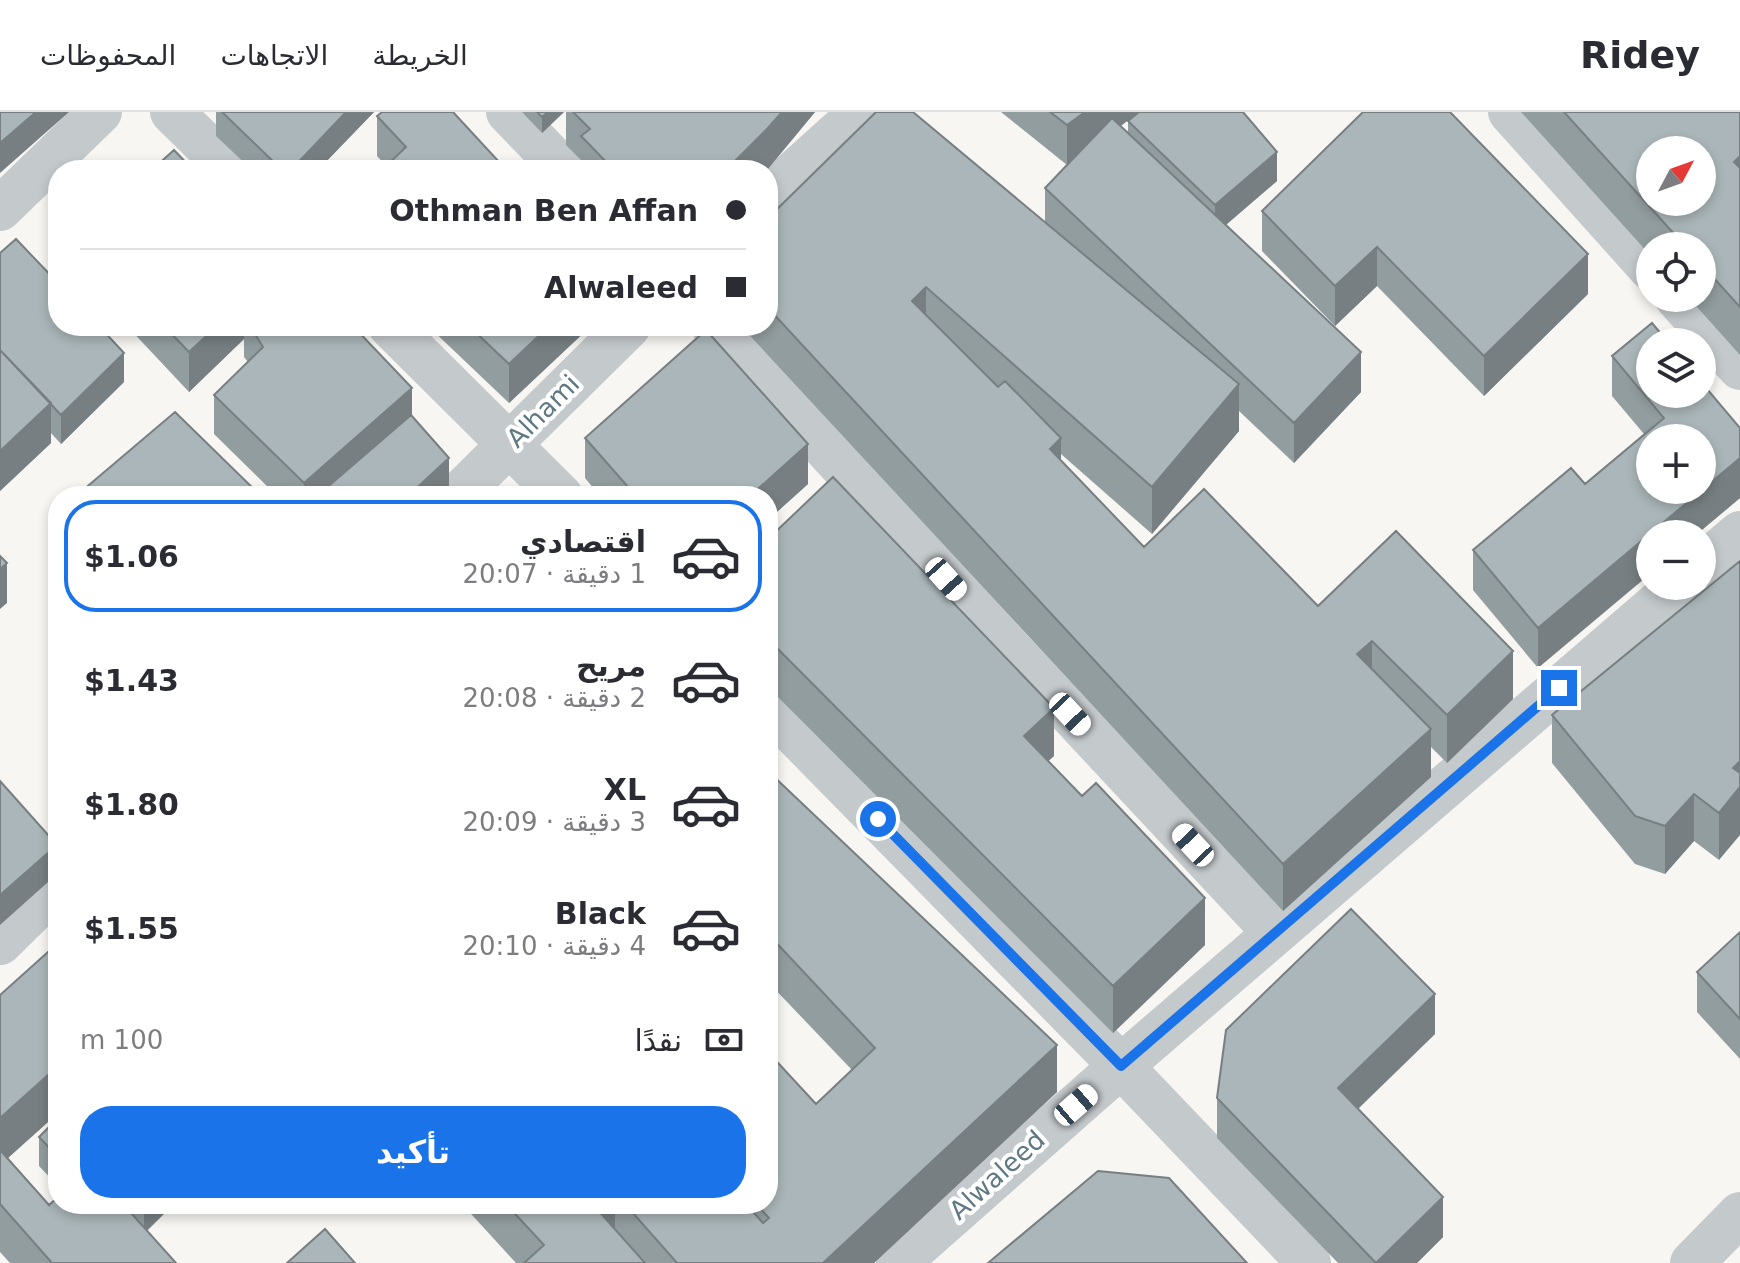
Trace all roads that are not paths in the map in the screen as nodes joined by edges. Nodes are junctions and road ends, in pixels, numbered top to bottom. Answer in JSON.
{"nodes":[{"id":1,"x":100,"y":112,"type":"edge"},
{"id":2,"x":172,"y":112,"type":"edge"},
{"id":3,"x":508,"y":112,"type":"edge"},
{"id":4,"x":861,"y":112,"type":"edge"},
{"id":5,"x":1510,"y":112,"type":"edge"},
{"id":6,"x":51,"y":160,"type":"edge"},
{"id":7,"x":221,"y":160,"type":"edge"},
{"id":8,"x":554,"y":160,"type":"edge"},
{"id":9,"x":48,"y":162,"type":"edge"},
{"id":10,"x":778,"y":187,"type":"edge"},
{"id":11,"x":0,"y":209,"type":"edge"},
{"id":12,"x":1636,"y":252,"type":"edge"},
{"id":13,"x":1690,"y":312,"type":"edge"},
{"id":14,"x":400,"y":336,"type":"edge"},
{"id":15,"x":619,"y":336,"type":"edge"},
{"id":16,"x":722,"y":336,"type":"edge"},
{"id":17,"x":1740,"y":368,"type":"edge"},
{"id":18,"x":510,"y":444,"type":"junction"},
{"id":19,"x":467,"y":486,"type":"edge"},
{"id":20,"x":551,"y":486,"type":"edge"},
{"id":21,"x":1740,"y":533,"type":"edge"},
{"id":22,"x":1716,"y":553,"type":"edge"},
{"id":23,"x":1662,"y":600,"type":"edge"},
{"id":24,"x":778,"y":717,"type":"edge"},
{"id":25,"x":48,"y":896,"type":"edge"},
{"id":26,"x":1275,"y":933,"type":"junction"},
{"id":27,"x":0,"y":943,"type":"edge"},
{"id":28,"x":1121,"y":1066,"type":"junction"},
{"id":29,"x":1740,"y":1214,"type":"edge"},
{"id":30,"x":898,"y":1263,"type":"edge"},
{"id":31,"x":1309,"y":1263,"type":"edge"},
{"id":32,"x":1692,"y":1263,"type":"edge"}],
"edges":[{"from":1,"to":6,"type":"street"},
{"from":2,"to":7,"type":"street"},
{"from":3,"to":8,"type":"street"},
{"from":4,"to":10,"type":"street"},
{"from":5,"to":12,"type":"street"},
{"from":9,"to":11,"type":"street"},
{"from":13,"to":17,"type":"street"},
{"from":14,"to":18,"type":"street"},
{"from":15,"to":18,"type":"street","name":"Alhami"},
{"from":16,"to":26,"type":"street"},
{"from":18,"to":19,"type":"street","name":"Alhami"},
{"from":18,"to":20,"type":"street"},
{"from":21,"to":22,"type":"street"},
{"from":23,"to":26,"type":"street","name":"Alwaleed"},
{"from":24,"to":28,"type":"street"},
{"from":25,"to":27,"type":"street"},
{"from":26,"to":28,"type":"street","name":"Alwaleed"},
{"from":28,"to":30,"type":"street","name":"Alwaleed"},
{"from":28,"to":31,"type":"street"},
{"from":29,"to":32,"type":"street"}]}
